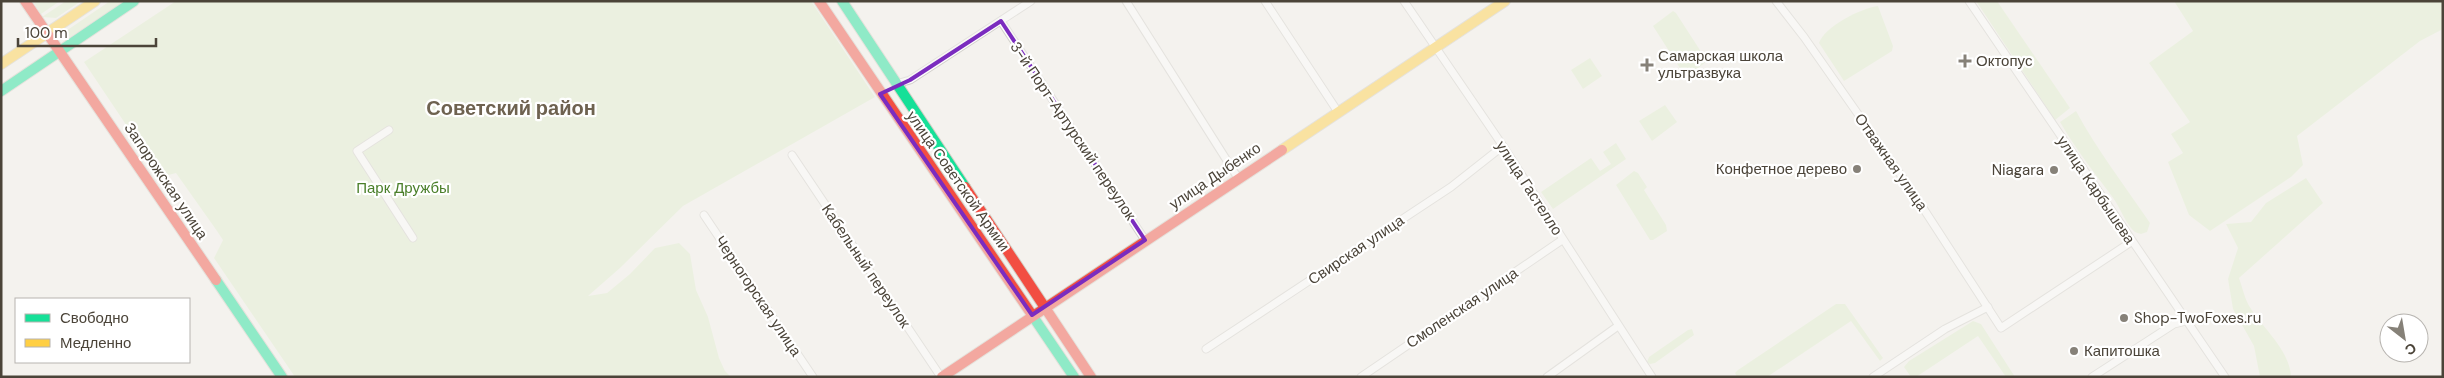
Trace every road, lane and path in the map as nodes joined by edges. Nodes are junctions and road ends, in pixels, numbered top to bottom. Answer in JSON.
{"nodes":[{"id":1,"x":25,"y":1,"type":"edge"},
{"id":2,"x":95,"y":1,"type":"edge"},
{"id":3,"x":134,"y":1,"type":"edge"},
{"id":4,"x":819,"y":1,"type":"edge"},
{"id":5,"x":842,"y":1,"type":"edge"},
{"id":6,"x":1031,"y":1,"type":"edge"},
{"id":7,"x":1126,"y":1,"type":"edge"},
{"id":8,"x":1265,"y":1,"type":"edge"},
{"id":9,"x":1404,"y":1,"type":"edge"},
{"id":10,"x":1505,"y":1,"type":"edge"},
{"id":11,"x":1776,"y":1,"type":"edge"},
{"id":12,"x":1969,"y":1,"type":"edge"},
{"id":13,"x":1000,"y":21,"type":"junction"},
{"id":14,"x":47,"y":34,"type":"junction"},
{"id":15,"x":1436,"y":47,"type":"junction"},
{"id":16,"x":60,"y":52,"type":"junction"},
{"id":17,"x":1,"y":64,"type":"edge"},
{"id":18,"x":896,"y":84,"type":"junction"},
{"id":19,"x":1,"y":91,"type":"edge"},
{"id":20,"x":880,"y":94,"type":"junction"},
{"id":21,"x":1338,"y":112,"type":"junction"},
{"id":22,"x":389,"y":130,"type":"dead end"},
{"id":23,"x":1503,"y":146,"type":"junction"},
{"id":24,"x":792,"y":155,"type":"dead end"},
{"id":25,"x":1238,"y":178,"type":"junction"},
{"id":26,"x":704,"y":215,"type":"dead end"},
{"id":27,"x":413,"y":238,"type":"dead end"},
{"id":28,"x":1145,"y":240,"type":"junction"},
{"id":29,"x":1562,"y":240,"type":"junction"},
{"id":30,"x":2131,"y":242,"type":"junction"},
{"id":31,"x":1045,"y":307,"type":"junction"},
{"id":32,"x":1988,"y":307,"type":"junction"},
{"id":33,"x":1032,"y":315,"type":"junction"},
{"id":34,"x":2186,"y":321,"type":"junction"},
{"id":35,"x":1618,"y":326,"type":"junction"},
{"id":36,"x":1206,"y":349,"type":"dead end"},
{"id":37,"x":282,"y":377,"type":"edge"},
{"id":38,"x":813,"y":377,"type":"edge"},
{"id":39,"x":941,"y":377,"type":"edge"},
{"id":40,"x":1074,"y":377,"type":"edge"},
{"id":41,"x":1091,"y":377,"type":"edge"},
{"id":42,"x":1361,"y":377,"type":"edge"},
{"id":43,"x":1547,"y":377,"type":"edge"},
{"id":44,"x":1652,"y":377,"type":"edge"},
{"id":45,"x":1873,"y":377,"type":"edge"},
{"id":46,"x":2092,"y":377,"type":"edge"},
{"id":47,"x":2225,"y":377,"type":"edge"}],
"edges":[{"from":1,"to":14,"type":"main road","name":"Запорожская улица"},
{"from":2,"to":14,"type":"main road"},
{"from":3,"to":16,"type":"main road"},
{"from":4,"to":20,"type":"main road","name":"улица Советской Армии"},
{"from":5,"to":18,"type":"main road","name":"улица Советской Армии"},
{"from":6,"to":13,"type":"street"},
{"from":7,"to":25,"type":"street"},
{"from":8,"to":21,"type":"street"},
{"from":9,"to":15,"type":"street","name":"улица Гастелло"},
{"from":10,"to":15,"type":"main road","name":"улица Дыбенко"},
{"from":11,"to":32,"type":"street","name":"Отважная улица"},
{"from":12,"to":30,"type":"street","name":"улица Карбышева"},
{"from":13,"to":18,"type":"street"},
{"from":13,"to":28,"type":"street","name":"3-й Порт-Артурский переулок"},
{"from":14,"to":16,"type":"main road","name":"Запорожская улица"},
{"from":14,"to":17,"type":"main road"},
{"from":15,"to":21,"type":"main road","name":"улица Дыбенко"},
{"from":15,"to":23,"type":"street","name":"улица Гастелло"},
{"from":16,"to":19,"type":"main road"},
{"from":16,"to":37,"type":"main road","name":"Запорожская улица"},
{"from":18,"to":20,"type":"main road"},
{"from":18,"to":31,"type":"main road","name":"улица Советской Армии"},
{"from":20,"to":33,"type":"main road","name":"улица Советской Армии"},
{"from":21,"to":25,"type":"main road","name":"улица Дыбенко"},
{"from":22,"to":27,"type":"street"},
{"from":23,"to":29,"type":"street","name":"улица Гастелло"},
{"from":23,"to":36,"type":"street","name":"Свирская улица"},
{"from":24,"to":39,"type":"street","name":"Кабельный переулок"},
{"from":25,"to":28,"type":"main road","name":"улица Дыбенко"},
{"from":26,"to":38,"type":"street","name":"Черногорская улица"},
{"from":28,"to":31,"type":"main road","name":"улица Дыбенко"},
{"from":29,"to":35,"type":"street","name":"улица Гастелло"},
{"from":29,"to":42,"type":"street","name":"Смоленская улица"},
{"from":30,"to":32,"type":"street","name":"Отважная улица"},
{"from":30,"to":34,"type":"street","name":"улица Карбышева"},
{"from":31,"to":33,"type":"main road","name":"улица Дыбенко"},
{"from":31,"to":41,"type":"main road","name":"улица Советской Армии"},
{"from":32,"to":45,"type":"street"},
{"from":33,"to":39,"type":"main road","name":"улица Дыбенко"},
{"from":33,"to":40,"type":"main road","name":"улица Советской Армии"},
{"from":34,"to":46,"type":"street"},
{"from":34,"to":47,"type":"street","name":"улица Карбышева"},
{"from":35,"to":43,"type":"street"},
{"from":35,"to":44,"type":"street","name":"улица Гастелло"}]}
